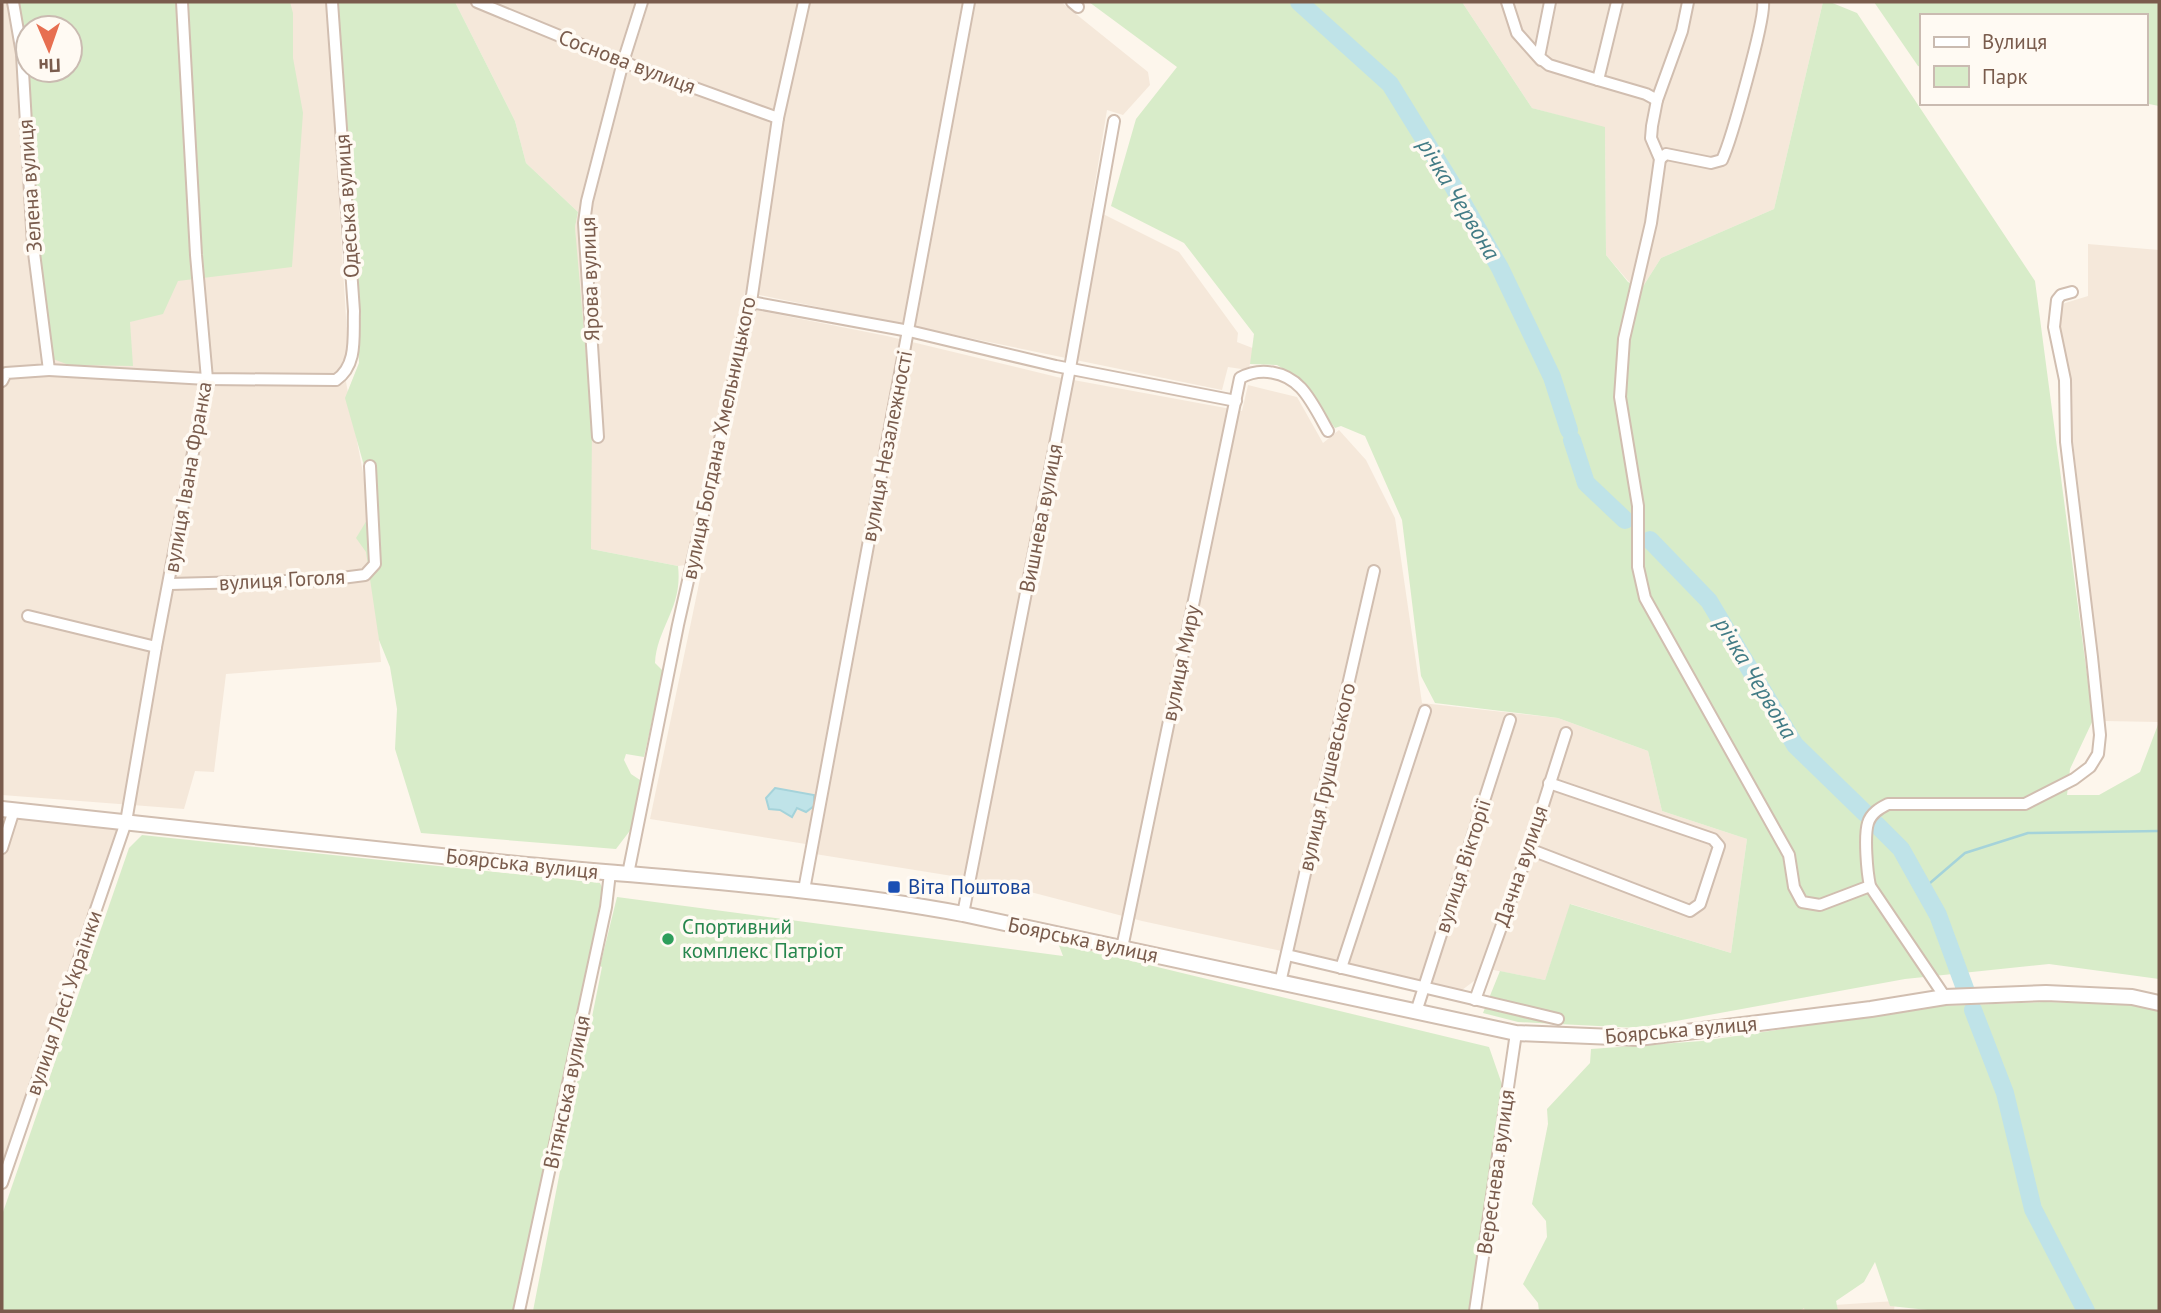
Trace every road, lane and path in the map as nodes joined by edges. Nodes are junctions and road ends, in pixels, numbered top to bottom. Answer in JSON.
{"nodes":[{"id":1,"x":12,"y":2,"type":"edge"},
{"id":2,"x":181,"y":2,"type":"edge"},
{"id":3,"x":332,"y":2,"type":"edge"},
{"id":4,"x":477,"y":2,"type":"edge"},
{"id":5,"x":642,"y":2,"type":"edge"},
{"id":6,"x":804,"y":2,"type":"edge"},
{"id":7,"x":968,"y":2,"type":"edge"},
{"id":8,"x":1507,"y":2,"type":"edge"},
{"id":9,"x":1550,"y":2,"type":"edge"},
{"id":10,"x":1617,"y":2,"type":"edge"},
{"id":11,"x":1688,"y":2,"type":"edge"},
{"id":12,"x":1763,"y":2,"type":"edge"},
{"id":13,"x":1543,"y":61,"type":"junction"},
{"id":14,"x":623,"y":62,"type":"junction"},
{"id":15,"x":1598,"y":80,"type":"junction"},
{"id":16,"x":1657,"y":100,"type":"junction"},
{"id":17,"x":778,"y":118,"type":"junction"},
{"id":18,"x":1114,"y":121,"type":"dead end"},
{"id":19,"x":1660,"y":159,"type":"junction"},
{"id":20,"x":2072,"y":292,"type":"dead end"},
{"id":21,"x":751,"y":302,"type":"junction"},
{"id":22,"x":909,"y":331,"type":"junction"},
{"id":23,"x":1070,"y":368,"type":"junction"},
{"id":24,"x":49,"y":370,"type":"junction"},
{"id":25,"x":3,"y":375,"type":"edge"},
{"id":26,"x":207,"y":379,"type":"junction"},
{"id":27,"x":1236,"y":401,"type":"junction"},
{"id":28,"x":1328,"y":431,"type":"dead end"},
{"id":29,"x":598,"y":437,"type":"dead end"},
{"id":30,"x":370,"y":466,"type":"dead end"},
{"id":31,"x":1374,"y":571,"type":"dead end"},
{"id":32,"x":170,"y":584,"type":"junction"},
{"id":33,"x":28,"y":616,"type":"dead end"},
{"id":34,"x":156,"y":647,"type":"junction"},
{"id":35,"x":1424,"y":711,"type":"dead end"},
{"id":36,"x":1510,"y":720,"type":"dead end"},
{"id":37,"x":1566,"y":733,"type":"dead end"},
{"id":38,"x":1549,"y":783,"type":"junction"},
{"id":39,"x":8,"y":809,"type":"edge"},
{"id":40,"x":126,"y":822,"type":"junction"},
{"id":41,"x":2,"y":848,"type":"edge"},
{"id":42,"x":1529,"y":849,"type":"junction"},
{"id":43,"x":610,"y":873,"type":"junction"},
{"id":44,"x":628,"y":874,"type":"junction"},
{"id":45,"x":1870,"y":886,"type":"junction"},
{"id":46,"x":804,"y":890,"type":"junction"},
{"id":47,"x":963,"y":914,"type":"junction"},
{"id":48,"x":1122,"y":948,"type":"junction"},
{"id":49,"x":1287,"y":955,"type":"junction"},
{"id":50,"x":1341,"y":968,"type":"junction"},
{"id":51,"x":1280,"y":983,"type":"junction"},
{"id":52,"x":1424,"y":988,"type":"junction"},
{"id":53,"x":1945,"y":997,"type":"junction"},
{"id":54,"x":1475,"y":1000,"type":"junction"},
{"id":55,"x":2159,"y":1003,"type":"edge"},
{"id":56,"x":1416,"y":1012,"type":"junction"},
{"id":57,"x":1558,"y":1019,"type":"dead end"},
{"id":58,"x":1516,"y":1033,"type":"junction"},
{"id":59,"x":4,"y":1171,"type":"edge"},
{"id":60,"x":2,"y":1183,"type":"edge"},
{"id":61,"x":520,"y":1311,"type":"edge"},
{"id":62,"x":1475,"y":1311,"type":"edge"}],
"edges":[{"from":1,"to":24,"type":"street","name":"Зелена вулиця"},
{"from":2,"to":26,"type":"street","name":"вулиця Івана Франка"},
{"from":3,"to":26,"type":"street","name":"Одеська вулиця"},
{"from":4,"to":14,"type":"street","name":"Соснова вулиця"},
{"from":5,"to":14,"type":"street","name":"Ярова вулиця"},
{"from":6,"to":17,"type":"street","name":"вулиця Богдана Хмельницького"},
{"from":7,"to":22,"type":"street","name":"вулиця Незалежності"},
{"from":8,"to":13,"type":"street"},
{"from":9,"to":13,"type":"street"},
{"from":10,"to":15,"type":"street"},
{"from":11,"to":16,"type":"street"},
{"from":12,"to":19,"type":"street"},
{"from":13,"to":15,"type":"street"},
{"from":14,"to":17,"type":"street","name":"Соснова вулиця"},
{"from":14,"to":29,"type":"street","name":"Ярова вулиця"},
{"from":15,"to":16,"type":"street"},
{"from":16,"to":19,"type":"street"},
{"from":17,"to":21,"type":"street","name":"вулиця Богдана Хмельницького"},
{"from":18,"to":23,"type":"street","name":"Вишнева вулиця"},
{"from":19,"to":45,"type":"street"},
{"from":20,"to":45,"type":"street"},
{"from":21,"to":22,"type":"street"},
{"from":21,"to":44,"type":"street","name":"вулиця Богдана Хмельницького"},
{"from":22,"to":23,"type":"street"},
{"from":22,"to":46,"type":"street","name":"вулиця Незалежності"},
{"from":23,"to":27,"type":"street"},
{"from":23,"to":47,"type":"street","name":"Вишнева вулиця"},
{"from":24,"to":25,"type":"street"},
{"from":24,"to":26,"type":"street"},
{"from":26,"to":32,"type":"street","name":"вулиця Івана Франка"},
{"from":27,"to":28,"type":"street","name":"вулиця Миру"},
{"from":27,"to":48,"type":"street","name":"вулиця Миру"},
{"from":30,"to":32,"type":"street","name":"вулиця Гоголя"},
{"from":31,"to":49,"type":"street","name":"вулиця Грушевського"},
{"from":32,"to":34,"type":"street","name":"вулиця Івана Франка"},
{"from":33,"to":34,"type":"street"},
{"from":34,"to":40,"type":"street","name":"вулиця Івана Франка"},
{"from":35,"to":50,"type":"street"},
{"from":36,"to":52,"type":"street","name":"вулиця Вікторії"},
{"from":37,"to":38,"type":"street","name":"Дачна вулиця"},
{"from":38,"to":42,"type":"street","name":"Дачна вулиця"},
{"from":38,"to":42,"type":"street"},
{"from":39,"to":40,"type":"street","name":"Боярська вулиця"},
{"from":39,"to":41,"type":"street"},
{"from":40,"to":43,"type":"street","name":"Боярська вулиця"},
{"from":40,"to":59,"type":"street","name":"вулиця Лесі Українки"},
{"from":42,"to":54,"type":"street","name":"Дачна вулиця"},
{"from":43,"to":44,"type":"street","name":"Боярська вулиця"},
{"from":43,"to":61,"type":"street","name":"Вітянська вулиця"},
{"from":44,"to":46,"type":"street","name":"Боярська вулиця"},
{"from":45,"to":53,"type":"street"},
{"from":46,"to":47,"type":"street","name":"Боярська вулиця"},
{"from":47,"to":48,"type":"street","name":"Боярська вулиця"},
{"from":48,"to":51,"type":"street","name":"Боярська вулиця"},
{"from":49,"to":50,"type":"street"},
{"from":49,"to":51,"type":"street","name":"вулиця Грушевського"},
{"from":50,"to":52,"type":"street"},
{"from":51,"to":56,"type":"street","name":"Боярська вулиця"},
{"from":52,"to":54,"type":"street"},
{"from":52,"to":56,"type":"street","name":"вулиця Вікторії"},
{"from":53,"to":55,"type":"street","name":"Боярська вулиця"},
{"from":53,"to":58,"type":"street","name":"Боярська вулиця"},
{"from":54,"to":57,"type":"street"},
{"from":56,"to":58,"type":"street","name":"Боярська вулиця"},
{"from":58,"to":62,"type":"street","name":"Вереснева вулиця"},
{"from":59,"to":60,"type":"street","name":"вулиця Лесі Українки"}]}
